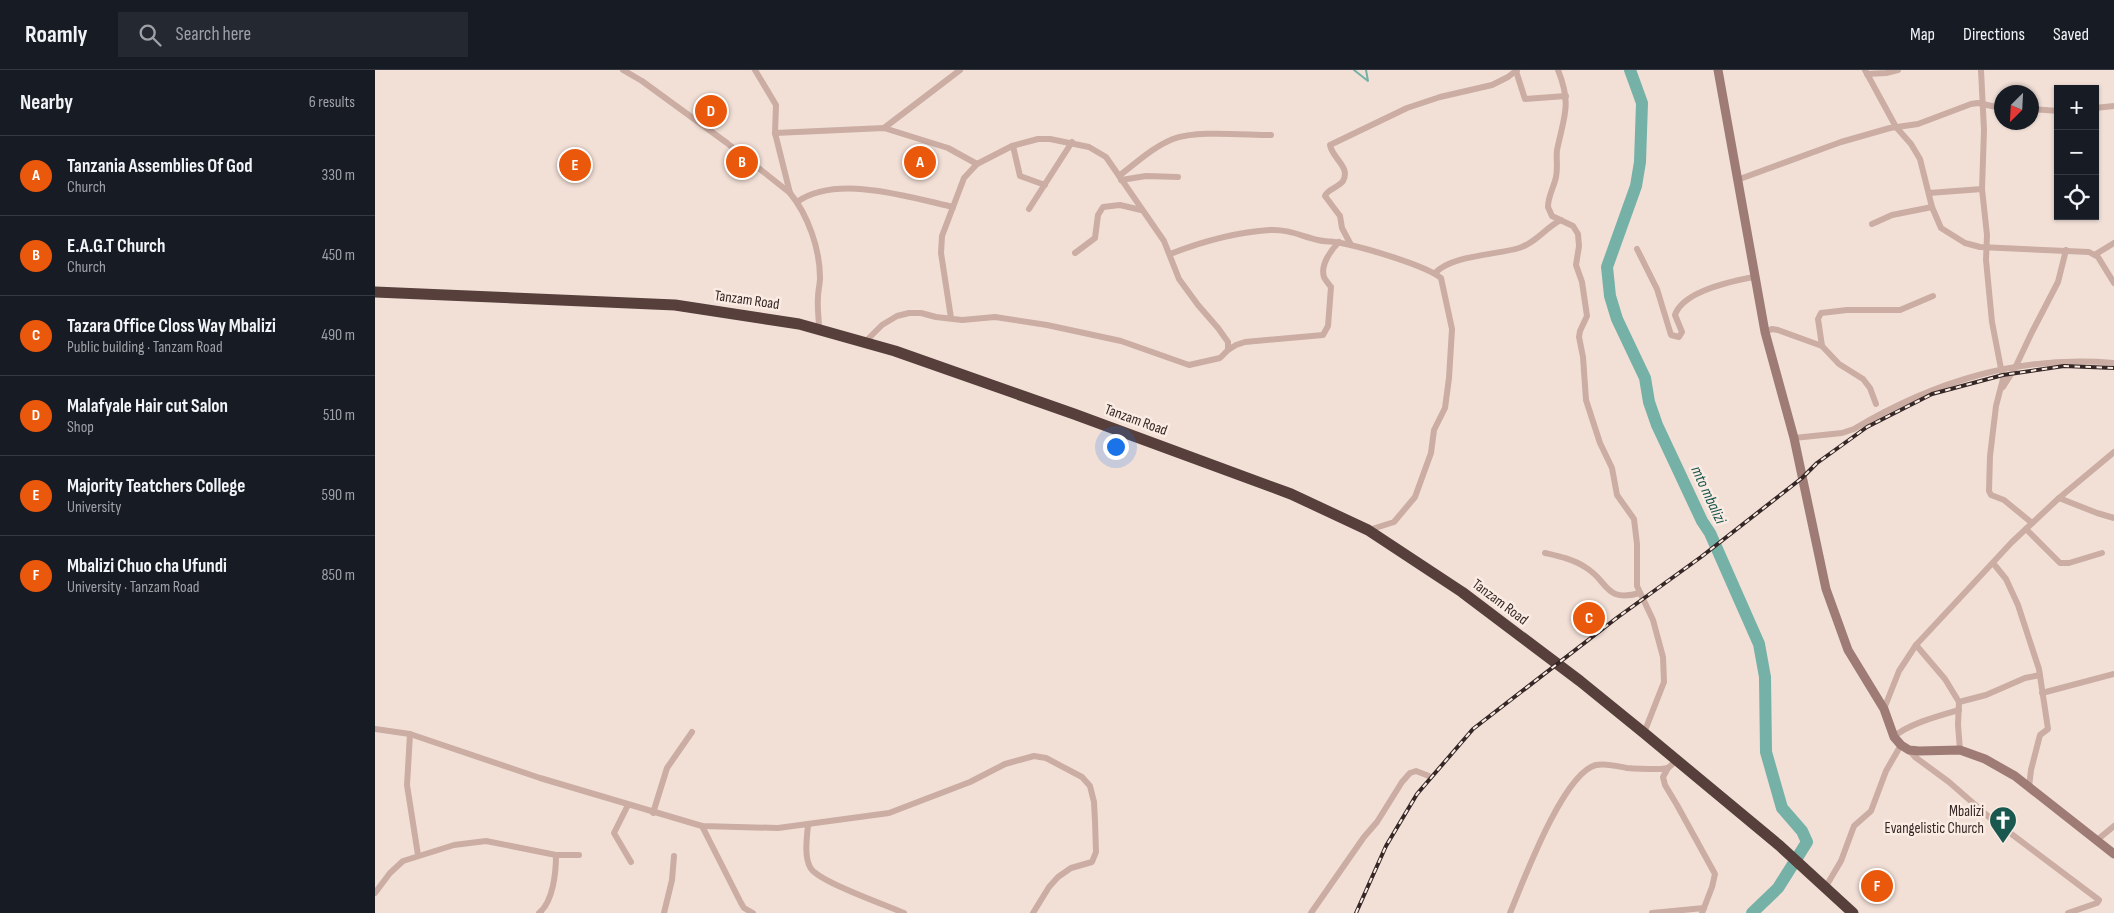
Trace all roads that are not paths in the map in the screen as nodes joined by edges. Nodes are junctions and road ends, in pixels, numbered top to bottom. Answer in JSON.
{"nodes":[{"id":1,"x":623,"y":70,"type":"edge"},
{"id":2,"x":755,"y":70,"type":"edge"},
{"id":3,"x":960,"y":70,"type":"edge"},
{"id":4,"x":1558,"y":70,"type":"edge"},
{"id":5,"x":1718,"y":70,"type":"edge"},
{"id":6,"x":1898,"y":70,"type":"edge"},
{"id":7,"x":1981,"y":70,"type":"edge"},
{"id":8,"x":1517,"y":71,"type":"edge"},
{"id":9,"x":1866,"y":72,"type":"edge"},
{"id":10,"x":1566,"y":96,"type":"junction"},
{"id":11,"x":1982,"y":104,"type":"junction"},
{"id":12,"x":2114,"y":106,"type":"edge"},
{"id":13,"x":1994,"y":107,"type":"edge"},
{"id":14,"x":2099,"y":108,"type":"edge"},
{"id":15,"x":2039,"y":110,"type":"edge"},
{"id":16,"x":2054,"y":111,"type":"edge"},
{"id":17,"x":1896,"y":127,"type":"junction"},
{"id":18,"x":885,"y":128,"type":"junction"},
{"id":19,"x":775,"y":133,"type":"junction"},
{"id":20,"x":1271,"y":135,"type":"dead end"},
{"id":21,"x":1072,"y":142,"type":"junction"},
{"id":22,"x":1013,"y":146,"type":"junction"},
{"id":23,"x":977,"y":164,"type":"junction"},
{"id":24,"x":1178,"y":177,"type":"dead end"},
{"id":25,"x":1120,"y":178,"type":"junction"},
{"id":26,"x":1737,"y":180,"type":"junction"},
{"id":27,"x":1045,"y":185,"type":"junction"},
{"id":28,"x":1982,"y":189,"type":"junction"},
{"id":29,"x":790,"y":193,"type":"junction"},
{"id":30,"x":1929,"y":193,"type":"junction"},
{"id":31,"x":797,"y":202,"type":"junction"},
{"id":32,"x":953,"y":207,"type":"junction"},
{"id":33,"x":1932,"y":207,"type":"junction"},
{"id":34,"x":1029,"y":209,"type":"dead end"},
{"id":35,"x":1142,"y":210,"type":"junction"},
{"id":36,"x":1561,"y":220,"type":"junction"},
{"id":37,"x":1872,"y":224,"type":"dead end"},
{"id":38,"x":1339,"y":242,"type":"junction"},
{"id":39,"x":2114,"y":243,"type":"edge"},
{"id":40,"x":1351,"y":245,"type":"junction"},
{"id":41,"x":1987,"y":247,"type":"junction"},
{"id":42,"x":1637,"y":249,"type":"dead end"},
{"id":43,"x":2066,"y":250,"type":"junction"},
{"id":44,"x":1075,"y":253,"type":"dead end"},
{"id":45,"x":1170,"y":254,"type":"junction"},
{"id":46,"x":2096,"y":254,"type":"junction"},
{"id":47,"x":1435,"y":273,"type":"junction"},
{"id":48,"x":1755,"y":277,"type":"junction"},
{"id":49,"x":2114,"y":283,"type":"edge"},
{"id":50,"x":375,"y":292,"type":"edge"},
{"id":51,"x":1933,"y":296,"type":"dead end"},
{"id":52,"x":951,"y":318,"type":"junction"},
{"id":53,"x":819,"y":329,"type":"junction"},
{"id":54,"x":1765,"y":332,"type":"junction"},
{"id":55,"x":865,"y":342,"type":"junction"},
{"id":56,"x":1822,"y":346,"type":"junction"},
{"id":57,"x":1228,"y":350,"type":"junction"},
{"id":58,"x":2114,"y":363,"type":"edge"},
{"id":59,"x":2016,"y":366,"type":"junction"},
{"id":60,"x":2001,"y":368,"type":"junction"},
{"id":61,"x":2002,"y":388,"type":"junction"},
{"id":62,"x":1876,"y":404,"type":"dead end"},
{"id":63,"x":1794,"y":438,"type":"junction"},
{"id":64,"x":2114,"y":452,"type":"edge"},
{"id":65,"x":2059,"y":498,"type":"junction"},
{"id":66,"x":2114,"y":518,"type":"edge"},
{"id":67,"x":2033,"y":522,"type":"junction"},
{"id":68,"x":2026,"y":529,"type":"junction"},
{"id":69,"x":1368,"y":530,"type":"junction"},
{"id":70,"x":2102,"y":552,"type":"dead end"},
{"id":71,"x":1545,"y":553,"type":"dead end"},
{"id":72,"x":1993,"y":563,"type":"junction"},
{"id":73,"x":1640,"y":593,"type":"junction"},
{"id":74,"x":1917,"y":645,"type":"junction"},
{"id":75,"x":2114,"y":674,"type":"edge"},
{"id":76,"x":2040,"y":675,"type":"junction"},
{"id":77,"x":2042,"y":693,"type":"junction"},
{"id":78,"x":1959,"y":702,"type":"junction"},
{"id":79,"x":1884,"y":709,"type":"junction"},
{"id":80,"x":1959,"y":710,"type":"junction"},
{"id":81,"x":375,"y":729,"type":"edge"},
{"id":82,"x":691,"y":732,"type":"dead end"},
{"id":83,"x":1644,"y":733,"type":"junction"},
{"id":84,"x":410,"y":734,"type":"junction"},
{"id":85,"x":1895,"y":737,"type":"junction"},
{"id":86,"x":1905,"y":748,"type":"junction"},
{"id":87,"x":1960,"y":750,"type":"junction"},
{"id":88,"x":1673,"y":764,"type":"junction"},
{"id":89,"x":1429,"y":776,"type":"dead end"},
{"id":90,"x":2029,"y":787,"type":"junction"},
{"id":91,"x":628,"y":806,"type":"junction"},
{"id":92,"x":653,"y":813,"type":"junction"},
{"id":93,"x":808,"y":824,"type":"junction"},
{"id":94,"x":702,"y":826,"type":"junction"},
{"id":95,"x":2114,"y":826,"type":"edge"},
{"id":96,"x":2097,"y":840,"type":"junction"},
{"id":97,"x":2114,"y":854,"type":"edge"},
{"id":98,"x":418,"y":855,"type":"junction"},
{"id":99,"x":557,"y":855,"type":"junction"},
{"id":100,"x":579,"y":855,"type":"dead end"},
{"id":101,"x":674,"y":856,"type":"dead end"},
{"id":102,"x":631,"y":862,"type":"dead end"},
{"id":103,"x":1825,"y":888,"type":"junction"},
{"id":104,"x":375,"y":893,"type":"edge"},
{"id":105,"x":1703,"y":910,"type":"edge"},
{"id":106,"x":750,"y":912,"type":"edge"},
{"id":107,"x":539,"y":913,"type":"edge"},
{"id":108,"x":664,"y":913,"type":"edge"},
{"id":109,"x":904,"y":913,"type":"edge"},
{"id":110,"x":1033,"y":913,"type":"edge"},
{"id":111,"x":1311,"y":913,"type":"edge"},
{"id":112,"x":1510,"y":913,"type":"edge"},
{"id":113,"x":1651,"y":913,"type":"edge"},
{"id":114,"x":1853,"y":913,"type":"edge"},
{"id":115,"x":2068,"y":913,"type":"edge"}],
"edges":[{"from":1,"to":29,"type":"street"},
{"from":2,"to":19,"type":"street"},
{"from":3,"to":18,"type":"street"},
{"from":4,"to":10,"type":"street"},
{"from":5,"to":26,"type":"main road"},
{"from":6,"to":9,"type":"street"},
{"from":7,"to":11,"type":"street"},
{"from":8,"to":10,"type":"street"},
{"from":8,"to":40,"type":"street"},
{"from":9,"to":17,"type":"street"},
{"from":10,"to":36,"type":"street"},
{"from":11,"to":13,"type":"street"},
{"from":11,"to":17,"type":"street"},
{"from":11,"to":28,"type":"street"},
{"from":12,"to":14,"type":"street"},
{"from":15,"to":16,"type":"street"},
{"from":17,"to":26,"type":"street"},
{"from":17,"to":30,"type":"street"},
{"from":18,"to":19,"type":"street"},
{"from":18,"to":23,"type":"street"},
{"from":19,"to":29,"type":"street"},
{"from":20,"to":25,"type":"street"},
{"from":21,"to":22,"type":"street"},
{"from":21,"to":25,"type":"street"},
{"from":21,"to":27,"type":"street"},
{"from":22,"to":23,"type":"street"},
{"from":22,"to":27,"type":"street"},
{"from":23,"to":32,"type":"street"},
{"from":24,"to":25,"type":"street"},
{"from":25,"to":35,"type":"street"},
{"from":26,"to":48,"type":"main road"},
{"from":27,"to":34,"type":"street"},
{"from":28,"to":30,"type":"street"},
{"from":28,"to":41,"type":"street"},
{"from":29,"to":31,"type":"street"},
{"from":30,"to":33,"type":"street"},
{"from":31,"to":32,"type":"street"},
{"from":31,"to":53,"type":"street"},
{"from":32,"to":52,"type":"street"},
{"from":33,"to":37,"type":"street"},
{"from":33,"to":41,"type":"street"},
{"from":35,"to":44,"type":"street"},
{"from":35,"to":45,"type":"street"},
{"from":36,"to":47,"type":"street"},
{"from":36,"to":73,"type":"street"},
{"from":38,"to":40,"type":"street"},
{"from":38,"to":45,"type":"street"},
{"from":38,"to":57,"type":"street"},
{"from":39,"to":46,"type":"street"},
{"from":40,"to":47,"type":"street"},
{"from":41,"to":43,"type":"street"},
{"from":41,"to":60,"type":"street"},
{"from":42,"to":48,"type":"street"},
{"from":43,"to":46,"type":"street"},
{"from":43,"to":59,"type":"street"},
{"from":45,"to":57,"type":"street"},
{"from":46,"to":49,"type":"street"},
{"from":47,"to":69,"type":"street"},
{"from":48,"to":54,"type":"main road"},
{"from":50,"to":53,"type":"highway","name":"Tanzam Road"},
{"from":51,"to":56,"type":"street"},
{"from":52,"to":55,"type":"street"},
{"from":52,"to":57,"type":"street"},
{"from":53,"to":55,"type":"highway","name":"Tanzam Road"},
{"from":54,"to":56,"type":"street"},
{"from":54,"to":63,"type":"main road"},
{"from":55,"to":69,"type":"highway","name":"Tanzam Road"},
{"from":56,"to":62,"type":"street"},
{"from":58,"to":59,"type":"street"},
{"from":59,"to":60,"type":"street"},
{"from":59,"to":61,"type":"street"},
{"from":60,"to":61,"type":"street"},
{"from":60,"to":63,"type":"street"},
{"from":61,"to":67,"type":"street"},
{"from":63,"to":79,"type":"main road"},
{"from":64,"to":65,"type":"street"},
{"from":65,"to":66,"type":"street"},
{"from":65,"to":67,"type":"street"},
{"from":67,"to":68,"type":"street"},
{"from":68,"to":70,"type":"street"},
{"from":68,"to":72,"type":"street"},
{"from":69,"to":83,"type":"highway","name":"Tanzam Road"},
{"from":71,"to":73,"type":"street"},
{"from":72,"to":74,"type":"street"},
{"from":72,"to":76,"type":"street"},
{"from":73,"to":83,"type":"street"},
{"from":74,"to":78,"type":"street"},
{"from":74,"to":79,"type":"street"},
{"from":75,"to":77,"type":"street"},
{"from":76,"to":77,"type":"street"},
{"from":76,"to":78,"type":"street"},
{"from":77,"to":90,"type":"street"},
{"from":78,"to":80,"type":"street"},
{"from":79,"to":85,"type":"main road"},
{"from":80,"to":85,"type":"street"},
{"from":80,"to":87,"type":"street"},
{"from":81,"to":84,"type":"street"},
{"from":82,"to":92,"type":"street"},
{"from":83,"to":88,"type":"highway","name":"Tanzam Road"},
{"from":84,"to":91,"type":"street"},
{"from":84,"to":98,"type":"street"},
{"from":85,"to":86,"type":"main road"},
{"from":86,"to":87,"type":"main road"},
{"from":86,"to":103,"type":"street"},
{"from":86,"to":115,"type":"street"},
{"from":87,"to":90,"type":"main road"},
{"from":88,"to":103,"type":"highway","name":"Tanzam Road"},
{"from":88,"to":105,"type":"street"},
{"from":88,"to":112,"type":"street"},
{"from":89,"to":111,"type":"street"},
{"from":90,"to":96,"type":"main road"},
{"from":91,"to":92,"type":"street"},
{"from":91,"to":102,"type":"street"},
{"from":92,"to":94,"type":"street"},
{"from":93,"to":94,"type":"street"},
{"from":93,"to":109,"type":"street"},
{"from":93,"to":110,"type":"street"},
{"from":94,"to":106,"type":"street"},
{"from":95,"to":96,"type":"street"},
{"from":96,"to":97,"type":"main road"},
{"from":98,"to":99,"type":"street"},
{"from":98,"to":104,"type":"street"},
{"from":99,"to":100,"type":"street"},
{"from":99,"to":107,"type":"street"},
{"from":101,"to":108,"type":"street"},
{"from":103,"to":114,"type":"highway"},
{"from":105,"to":113,"type":"street"}]}
